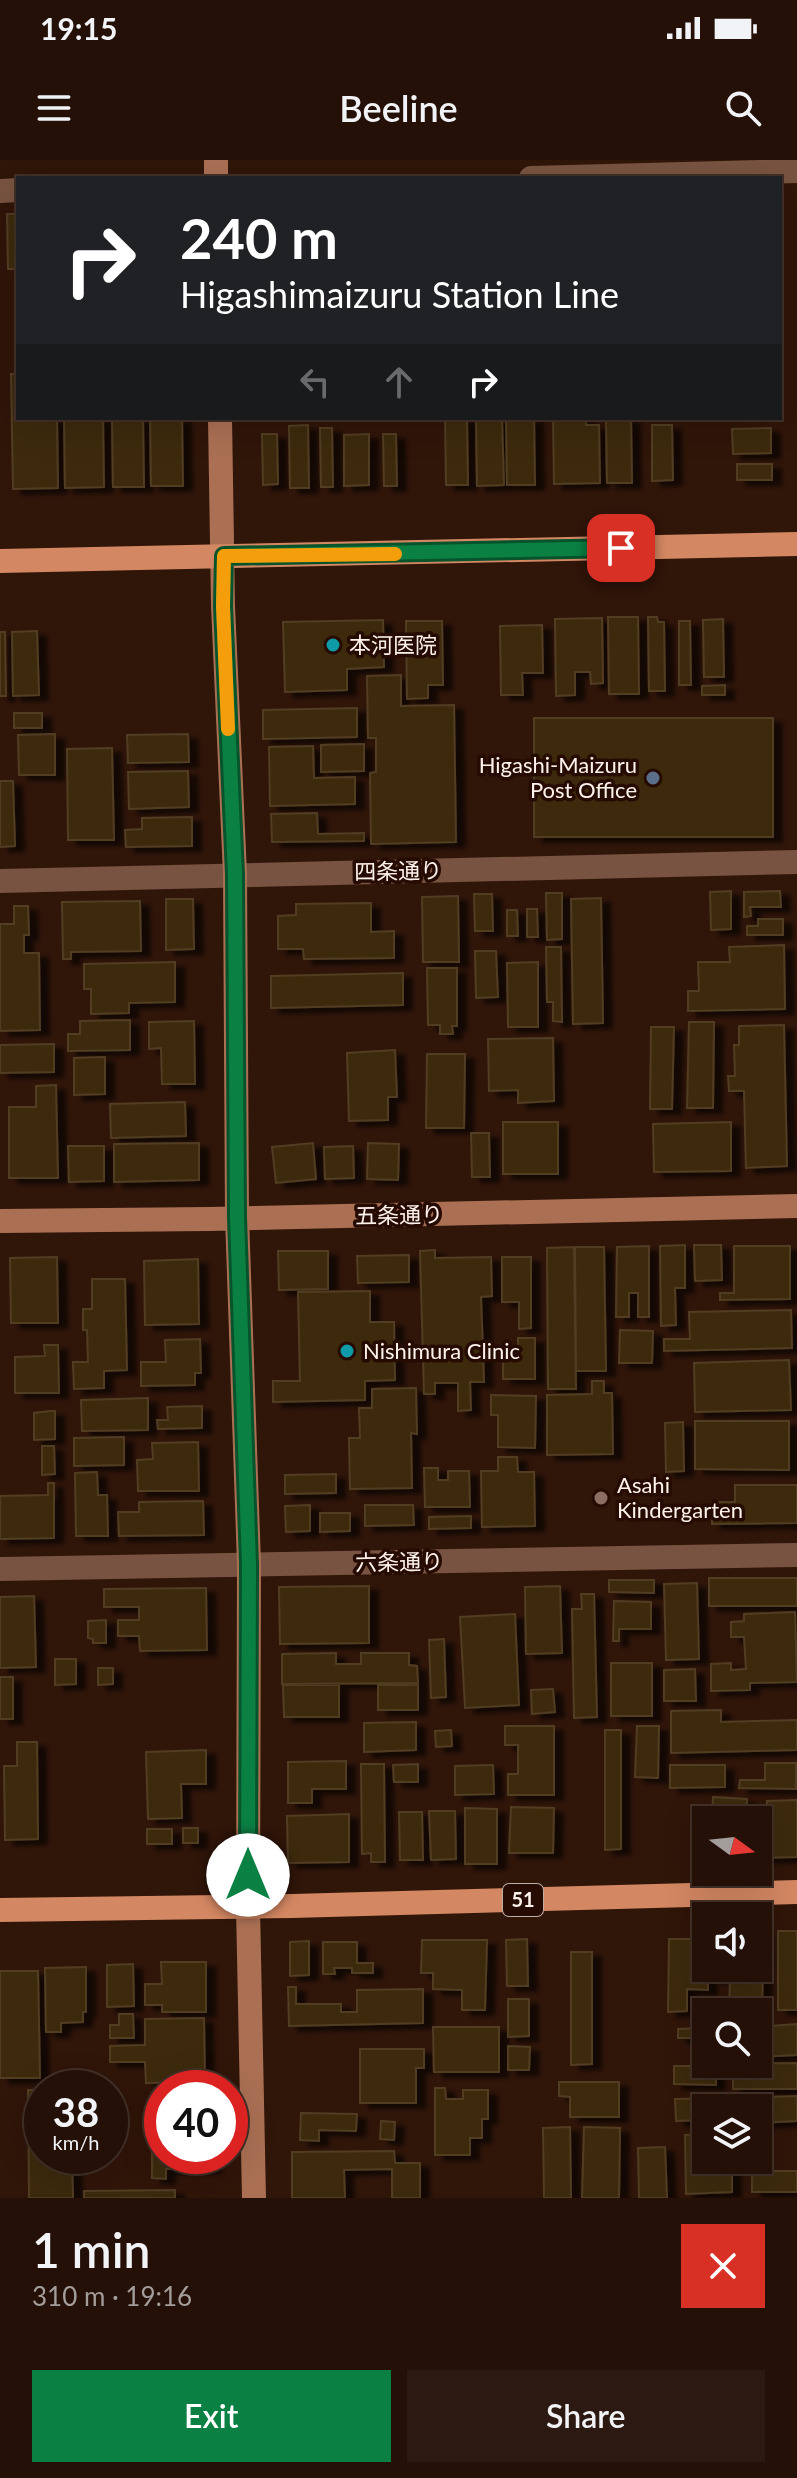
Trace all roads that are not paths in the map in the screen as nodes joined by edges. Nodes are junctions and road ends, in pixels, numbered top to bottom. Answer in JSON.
{"nodes":[{"id":1,"x":797,"y":171,"type":"edge"},
{"id":2,"x":607,"y":176,"type":"edge"},
{"id":3,"x":220,"y":420,"type":"edge"},
{"id":4,"x":797,"y":544,"type":"edge"},
{"id":5,"x":224,"y":556,"type":"junction"},
{"id":6,"x":0,"y":561,"type":"edge"},
{"id":7,"x":797,"y":862,"type":"edge"},
{"id":8,"x":235,"y":874,"type":"junction"},
{"id":9,"x":0,"y":881,"type":"edge"},
{"id":10,"x":797,"y":1206,"type":"edge"},
{"id":11,"x":237,"y":1217,"type":"junction"},
{"id":12,"x":0,"y":1221,"type":"edge"},
{"id":13,"x":797,"y":1555,"type":"edge"},
{"id":14,"x":249,"y":1564,"type":"junction"},
{"id":15,"x":0,"y":1569,"type":"edge"},
{"id":16,"x":797,"y":1892,"type":"edge"},
{"id":17,"x":248,"y":1907,"type":"junction"},
{"id":18,"x":0,"y":1910,"type":"edge"},
{"id":19,"x":254,"y":2198,"type":"edge"}],
"edges":[{"from":1,"to":2,"type":"street"},
{"from":3,"to":5,"type":"street"},
{"from":4,"to":5,"type":"main road"},
{"from":5,"to":6,"type":"main road"},
{"from":5,"to":8,"type":"street"},
{"from":7,"to":8,"type":"street","name":"四条通り"},
{"from":8,"to":9,"type":"street","name":"四条通り"},
{"from":8,"to":11,"type":"street"},
{"from":10,"to":11,"type":"street","name":"五条通り"},
{"from":11,"to":12,"type":"street","name":"五条通り"},
{"from":11,"to":14,"type":"street"},
{"from":13,"to":14,"type":"street","name":"六条通り"},
{"from":14,"to":15,"type":"street","name":"六条通り"},
{"from":14,"to":17,"type":"street"},
{"from":16,"to":17,"type":"main road","number":"51"},
{"from":17,"to":18,"type":"main road","number":"51"},
{"from":17,"to":19,"type":"street"}]}
